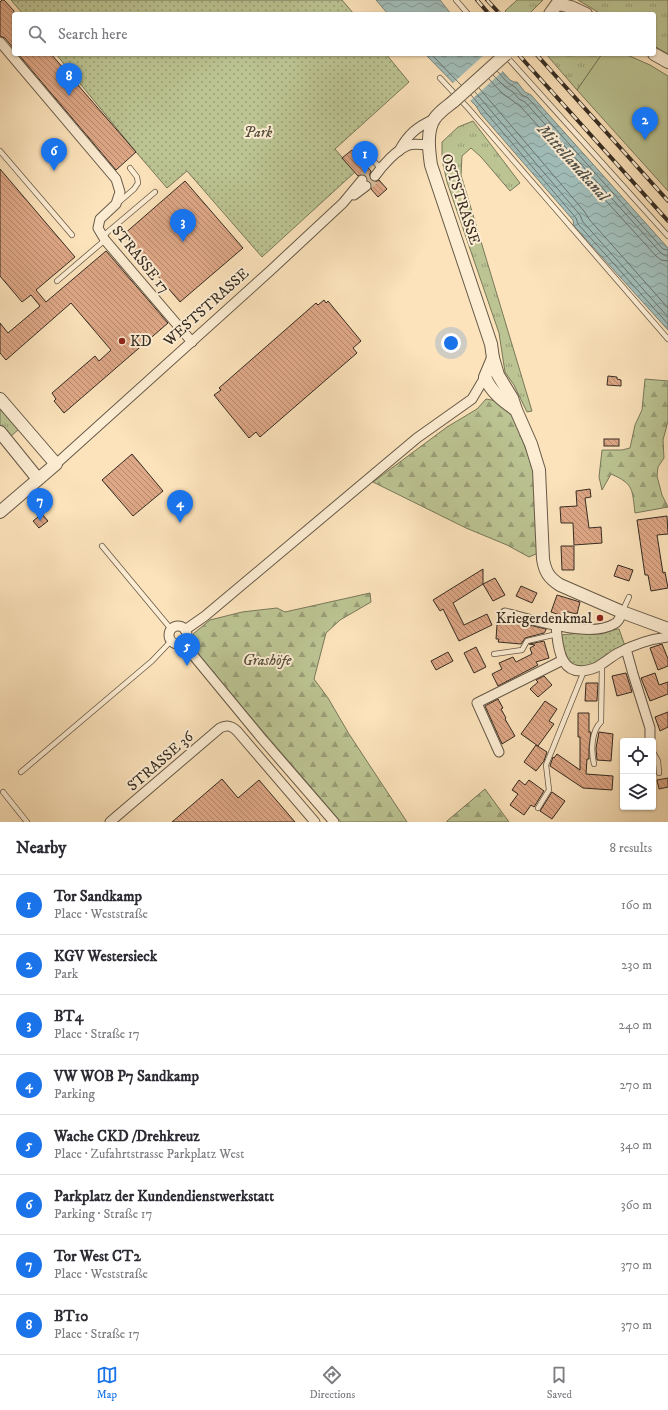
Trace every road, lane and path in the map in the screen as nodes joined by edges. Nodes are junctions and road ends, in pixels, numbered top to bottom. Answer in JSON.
{"nodes":[{"id":1,"x":456,"y":0,"type":"edge"},
{"id":2,"x":559,"y":2,"type":"edge"},
{"id":3,"x":466,"y":12,"type":"edge"},
{"id":4,"x":552,"y":12,"type":"edge"},
{"id":5,"x":582,"y":12,"type":"edge"},
{"id":6,"x":0,"y":42,"type":"edge"},
{"id":7,"x":656,"y":55,"type":"edge"},
{"id":8,"x":503,"y":56,"type":"edge"},
{"id":9,"x":507,"y":56,"type":"edge"},
{"id":10,"x":668,"y":62,"type":"edge"},
{"id":11,"x":440,"y":78,"type":"dead end"},
{"id":12,"x":434,"y":119,"type":"junction"},
{"id":13,"x":428,"y":146,"type":"junction"},
{"id":14,"x":0,"y":150,"type":"edge"},
{"id":15,"x":366,"y":152,"type":"dead end"},
{"id":16,"x":398,"y":152,"type":"junction"},
{"id":17,"x":130,"y":168,"type":"dead end"},
{"id":18,"x":376,"y":172,"type":"joint"},
{"id":19,"x":364,"y":183,"type":"tunnel mouth"},
{"id":20,"x":155,"y":192,"type":"dead end"},
{"id":21,"x":116,"y":204,"type":"junction"},
{"id":22,"x":72,"y":235,"type":"dead end"},
{"id":23,"x":668,"y":236,"type":"edge"},
{"id":24,"x":104,"y":238,"type":"junction"},
{"id":25,"x":57,"y":281,"type":"dead end"},
{"id":26,"x":668,"y":339,"type":"edge"},
{"id":27,"x":192,"y":342,"type":"junction"},
{"id":28,"x":493,"y":358,"type":"junction"},
{"id":29,"x":485,"y":377,"type":"junction"},
{"id":30,"x":0,"y":399,"type":"edge"},
{"id":31,"x":516,"y":410,"type":"junction"},
{"id":32,"x":0,"y":432,"type":"edge"},
{"id":33,"x":56,"y":464,"type":"junction"},
{"id":34,"x":38,"y":480,"type":"junction"},
{"id":35,"x":0,"y":512,"type":"edge"},
{"id":36,"x":102,"y":546,"type":"dead end"},
{"id":37,"x":629,"y":597,"type":"dead end"},
{"id":38,"x":622,"y":612,"type":"junction"},
{"id":39,"x":505,"y":613,"type":"dead end"},
{"id":40,"x":172,"y":629,"type":"junction"},
{"id":41,"x":668,"y":629,"type":"edge"},
{"id":42,"x":185,"y":630,"type":"junction"},
{"id":43,"x":556,"y":630,"type":"junction"},
{"id":44,"x":668,"y":637,"type":"edge"},
{"id":45,"x":171,"y":641,"type":"junction"},
{"id":46,"x":183,"y":643,"type":"junction"},
{"id":47,"x":626,"y":649,"type":"junction"},
{"id":48,"x":494,"y":654,"type":"dead end"},
{"id":49,"x":563,"y":660,"type":"junction"},
{"id":50,"x":602,"y":664,"type":"junction"},
{"id":51,"x":584,"y":671,"type":"junction"},
{"id":52,"x":650,"y":738,"type":"edge"},
{"id":53,"x":499,"y":752,"type":"dead end"},
{"id":54,"x":656,"y":757,"type":"edge"},
{"id":55,"x":594,"y":764,"type":"dead end"},
{"id":56,"x":21,"y":772,"type":"dead end"},
{"id":57,"x":659,"y":773,"type":"dead end"},
{"id":58,"x":1,"y":792,"type":"edge"},
{"id":59,"x":538,"y":808,"type":"dead end"},
{"id":60,"x":27,"y":822,"type":"edge"},
{"id":61,"x":110,"y":822,"type":"edge"},
{"id":62,"x":315,"y":822,"type":"edge"},
{"id":63,"x":334,"y":822,"type":"edge"}],
"edges":[{"from":1,"to":3,"type":"lane"},
{"from":2,"to":4,"type":"street"},
{"from":2,"to":5,"type":"street"},
{"from":6,"to":21,"type":"street","name":"STRASSE 17"},
{"from":7,"to":10,"type":"street"},
{"from":8,"to":12,"type":"street","bridge":true},
{"from":9,"to":23,"type":"lane"},
{"from":11,"to":26,"type":"lane"},
{"from":12,"to":13,"type":"street","name":"OSTSTRASSE"},
{"from":12,"to":16,"type":"street"},
{"from":13,"to":16,"type":"street"},
{"from":13,"to":28,"type":"street","name":"OSTSTRASSE"},
{"from":14,"to":22,"type":"lane"},
{"from":15,"to":18,"type":"lane"},
{"from":16,"to":18,"type":"street"},
{"from":17,"to":21,"type":"lane"},
{"from":19,"to":27,"type":"street","name":"WESTSTRASSE"},
{"from":20,"to":24,"type":"lane"},
{"from":21,"to":24,"type":"street","name":"STRASSE 17"},
{"from":24,"to":25,"type":"lane"},
{"from":24,"to":27,"type":"street","name":"STRASSE 17"},
{"from":27,"to":33,"type":"street","name":"WESTSTRASSE"},
{"from":28,"to":29,"type":"street"},
{"from":28,"to":31,"type":"street","name":"OSTSTRASSE"},
{"from":29,"to":31,"type":"street"},
{"from":29,"to":42,"type":"street"},
{"from":30,"to":33,"type":"street"},
{"from":31,"to":38,"type":"street","name":"OSTSTRASSE"},
{"from":32,"to":34,"type":"street"},
{"from":33,"to":34,"type":"street","name":"WESTSTRASSE"},
{"from":34,"to":35,"type":"street","name":"WESTSTRASSE"},
{"from":36,"to":40,"type":"lane"},
{"from":37,"to":38,"type":"lane"},
{"from":38,"to":41,"type":"street","name":"OSTSTRASSE"},
{"from":38,"to":43,"type":"street"},
{"from":39,"to":43,"type":"street"},
{"from":40,"to":42,"type":"street"},
{"from":40,"to":45,"type":"street"},
{"from":42,"to":46,"type":"street"},
{"from":43,"to":48,"type":"lane"},
{"from":43,"to":49,"type":"street"},
{"from":44,"to":47,"type":"street"},
{"from":45,"to":46,"type":"street"},
{"from":45,"to":56,"type":"lane"},
{"from":46,"to":63,"type":"street"},
{"from":47,"to":50,"type":"street"},
{"from":47,"to":52,"type":"street"},
{"from":49,"to":51,"type":"street"},
{"from":49,"to":53,"type":"street"},
{"from":50,"to":51,"type":"street"},
{"from":50,"to":55,"type":"lane"},
{"from":51,"to":59,"type":"lane"},
{"from":54,"to":57,"type":"lane"},
{"from":58,"to":60,"type":"lane"},
{"from":61,"to":62,"type":"street","name":"STRASSE 36"}]}
